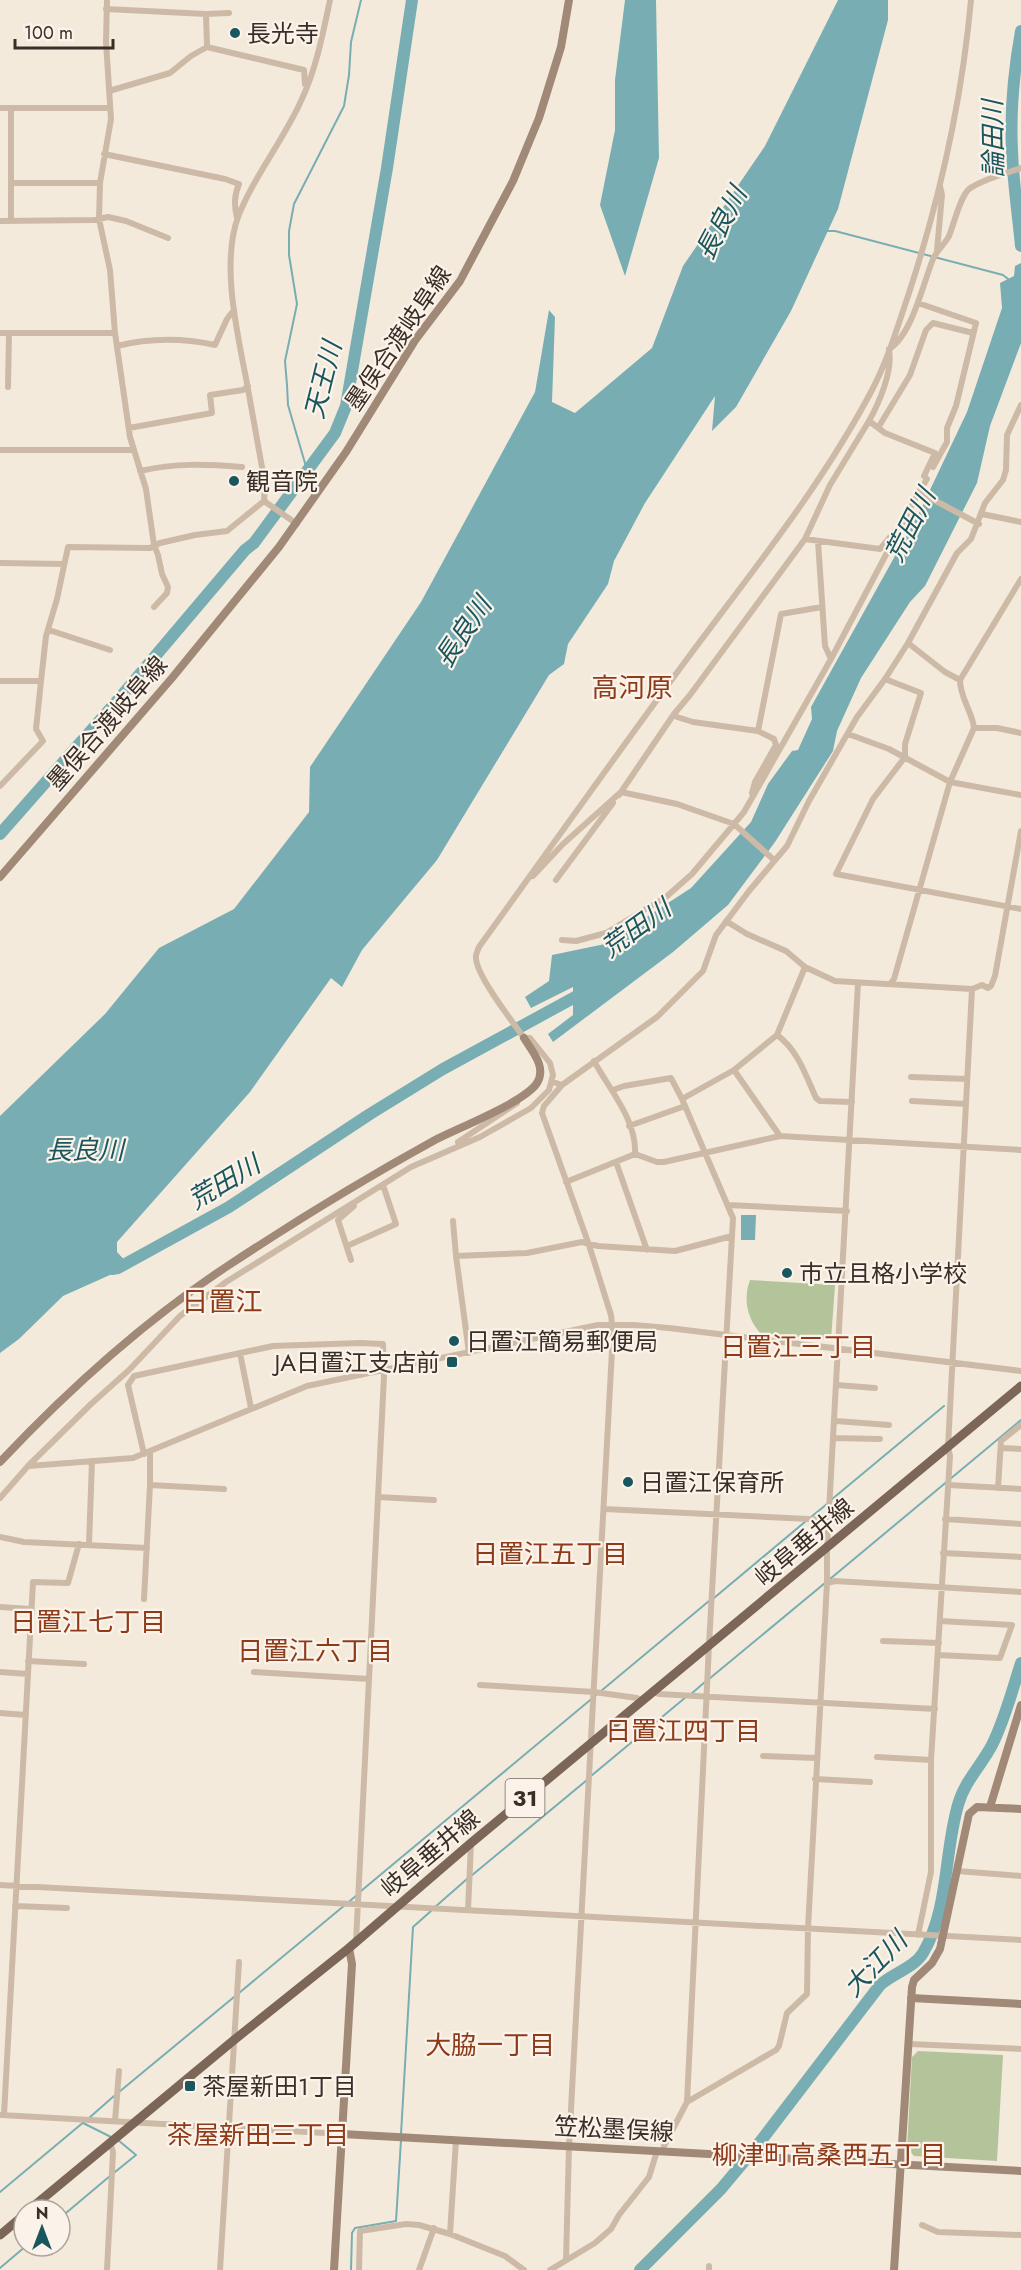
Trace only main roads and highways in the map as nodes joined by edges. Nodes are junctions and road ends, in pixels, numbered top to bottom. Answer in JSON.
{"nodes":[{"id":1,"x":569,"y":0,"type":"edge"},
{"id":2,"x":0,"y":877,"type":"edge"},
{"id":3,"x":524,"y":1038,"type":"road end"},
{"id":4,"x":1021,"y":1386,"type":"edge"},
{"id":5,"x":0,"y":1461,"type":"edge"},
{"id":6,"x":1021,"y":1705,"type":"edge"},
{"id":7,"x":990,"y":1807,"type":"junction"},
{"id":8,"x":1021,"y":1809,"type":"edge"},
{"id":9,"x":353,"y":1945,"type":"junction"},
{"id":10,"x":911,"y":1998,"type":"junction"},
{"id":11,"x":1021,"y":2004,"type":"edge"},
{"id":12,"x":342,"y":2134,"type":"junction"},
{"id":13,"x":900,"y":2164,"type":"junction"},
{"id":14,"x":1021,"y":2171,"type":"edge"},
{"id":15,"x":43,"y":2198,"type":"edge"},
{"id":16,"x":12,"y":2225,"type":"edge"},
{"id":17,"x":0,"y":2235,"type":"edge"},
{"id":18,"x":334,"y":2270,"type":"edge"},
{"id":19,"x":894,"y":2270,"type":"edge"}],
"edges":[{"from":1,"to":2,"type":"main road","name":"墨俣合渡岐阜線"},
{"from":3,"to":5,"type":"main road"},
{"from":4,"to":9,"type":"main road","name":"岐阜垂井線","number":"31"},
{"from":6,"to":7,"type":"main road"},
{"from":7,"to":8,"type":"main road"},
{"from":7,"to":10,"type":"main road"},
{"from":9,"to":12,"type":"main road"},
{"from":9,"to":15,"type":"main road","name":"岐阜垂井線","number":"31"},
{"from":10,"to":11,"type":"main road"},
{"from":10,"to":13,"type":"main road"},
{"from":12,"to":13,"type":"main road","name":"笠松墨俣線"},
{"from":12,"to":18,"type":"main road"},
{"from":13,"to":14,"type":"main road","name":"笠松墨俣線"},
{"from":13,"to":19,"type":"main road"},
{"from":16,"to":17,"type":"main road"}]}
